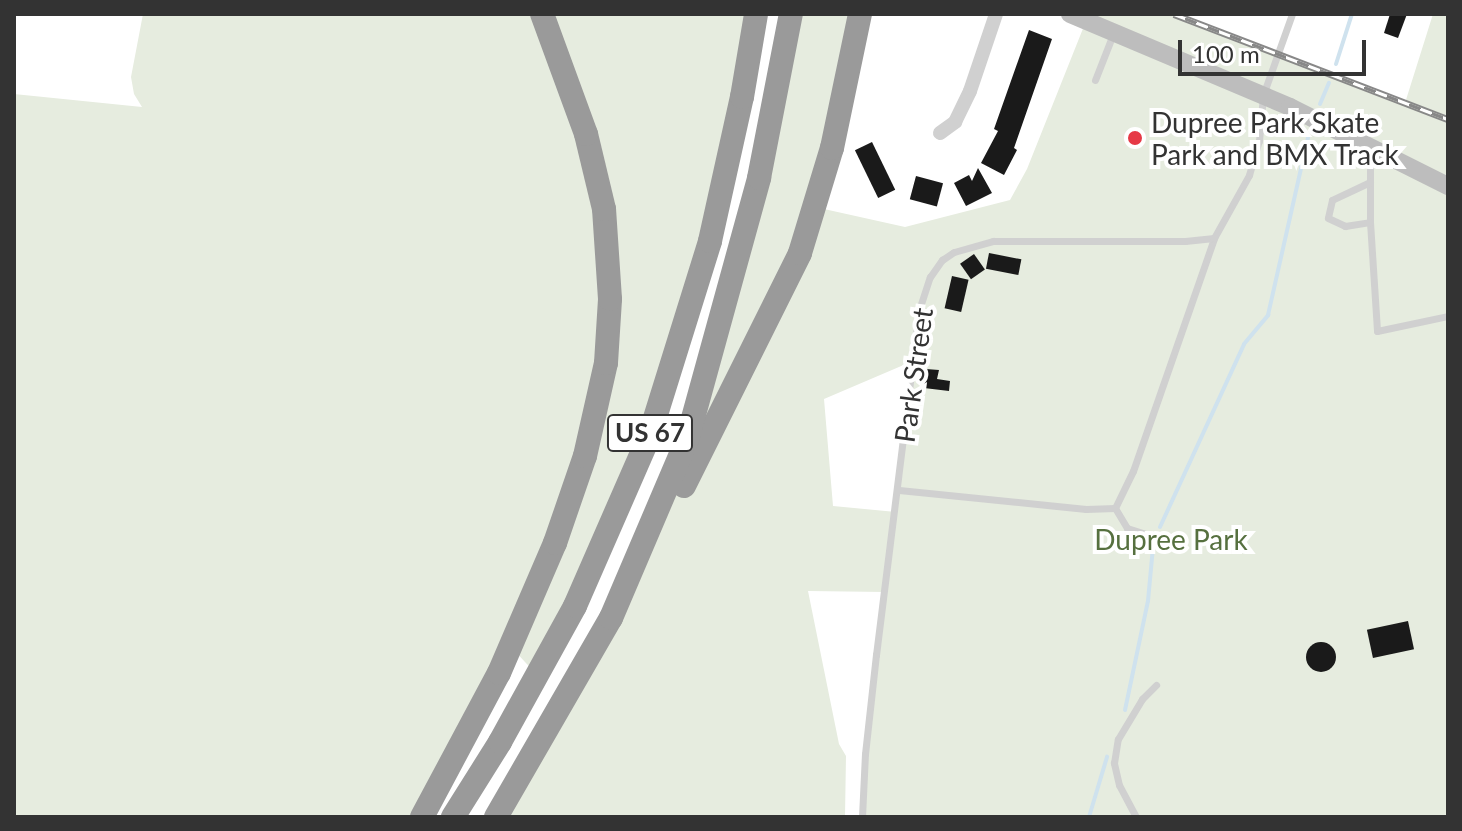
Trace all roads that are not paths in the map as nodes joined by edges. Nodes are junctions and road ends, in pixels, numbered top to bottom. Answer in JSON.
{"nodes":[{"id":1,"x":542,"y":14,"type":"edge"},
{"id":2,"x":756,"y":14,"type":"edge"},
{"id":3,"x":791,"y":14,"type":"edge"},
{"id":4,"x":860,"y":14,"type":"edge"},
{"id":5,"x":996,"y":14,"type":"edge"},
{"id":6,"x":1070,"y":14,"type":"edge"},
{"id":7,"x":1292,"y":14,"type":"edge"},
{"id":8,"x":1114,"y":32,"type":"junction"},
{"id":9,"x":1095,"y":80,"type":"dead end"},
{"id":10,"x":1263,"y":95,"type":"junction"},
{"id":11,"x":940,"y":133,"type":"dead end"},
{"id":12,"x":1370,"y":148,"type":"junction"},
{"id":13,"x":1370,"y":182,"type":"junction"},
{"id":14,"x":1448,"y":186,"type":"edge"},
{"id":15,"x":1370,"y":222,"type":"junction"},
{"id":16,"x":1214,"y":238,"type":"junction"},
{"id":17,"x":1448,"y":316,"type":"edge"},
{"id":18,"x":899,"y":490,"type":"junction"},
{"id":19,"x":1115,"y":508,"type":"junction"},
{"id":20,"x":1168,"y":536,"type":"dead end"},
{"id":21,"x":635,"y":567,"type":"junction"},
{"id":22,"x":1156,"y":685,"type":"dead end"},
{"id":23,"x":422,"y":817,"type":"edge"},
{"id":24,"x":453,"y":817,"type":"edge"},
{"id":25,"x":496,"y":817,"type":"edge"},
{"id":26,"x":862,"y":817,"type":"edge"},
{"id":27,"x":1136,"y":817,"type":"edge"}],
"edges":[{"from":1,"to":23,"type":"highway"},
{"from":2,"to":24,"type":"highway","number":"US 67"},
{"from":3,"to":21,"type":"highway","number":"US 67"},
{"from":4,"to":21,"type":"highway"},
{"from":5,"to":11,"type":"street"},
{"from":6,"to":8,"type":"street"},
{"from":7,"to":10,"type":"lane"},
{"from":8,"to":9,"type":"lane"},
{"from":8,"to":10,"type":"street"},
{"from":10,"to":12,"type":"street"},
{"from":10,"to":16,"type":"lane"},
{"from":12,"to":13,"type":"lane"},
{"from":12,"to":14,"type":"street"},
{"from":13,"to":15,"type":"lane"},
{"from":13,"to":15,"type":"lane"},
{"from":15,"to":17,"type":"lane"},
{"from":16,"to":18,"type":"lane","name":"Park Street"},
{"from":16,"to":19,"type":"lane"},
{"from":18,"to":19,"type":"lane"},
{"from":18,"to":26,"type":"lane","name":"Park Street"},
{"from":19,"to":20,"type":"lane"},
{"from":21,"to":25,"type":"highway","number":"US 67"},
{"from":22,"to":27,"type":"lane"}]}
